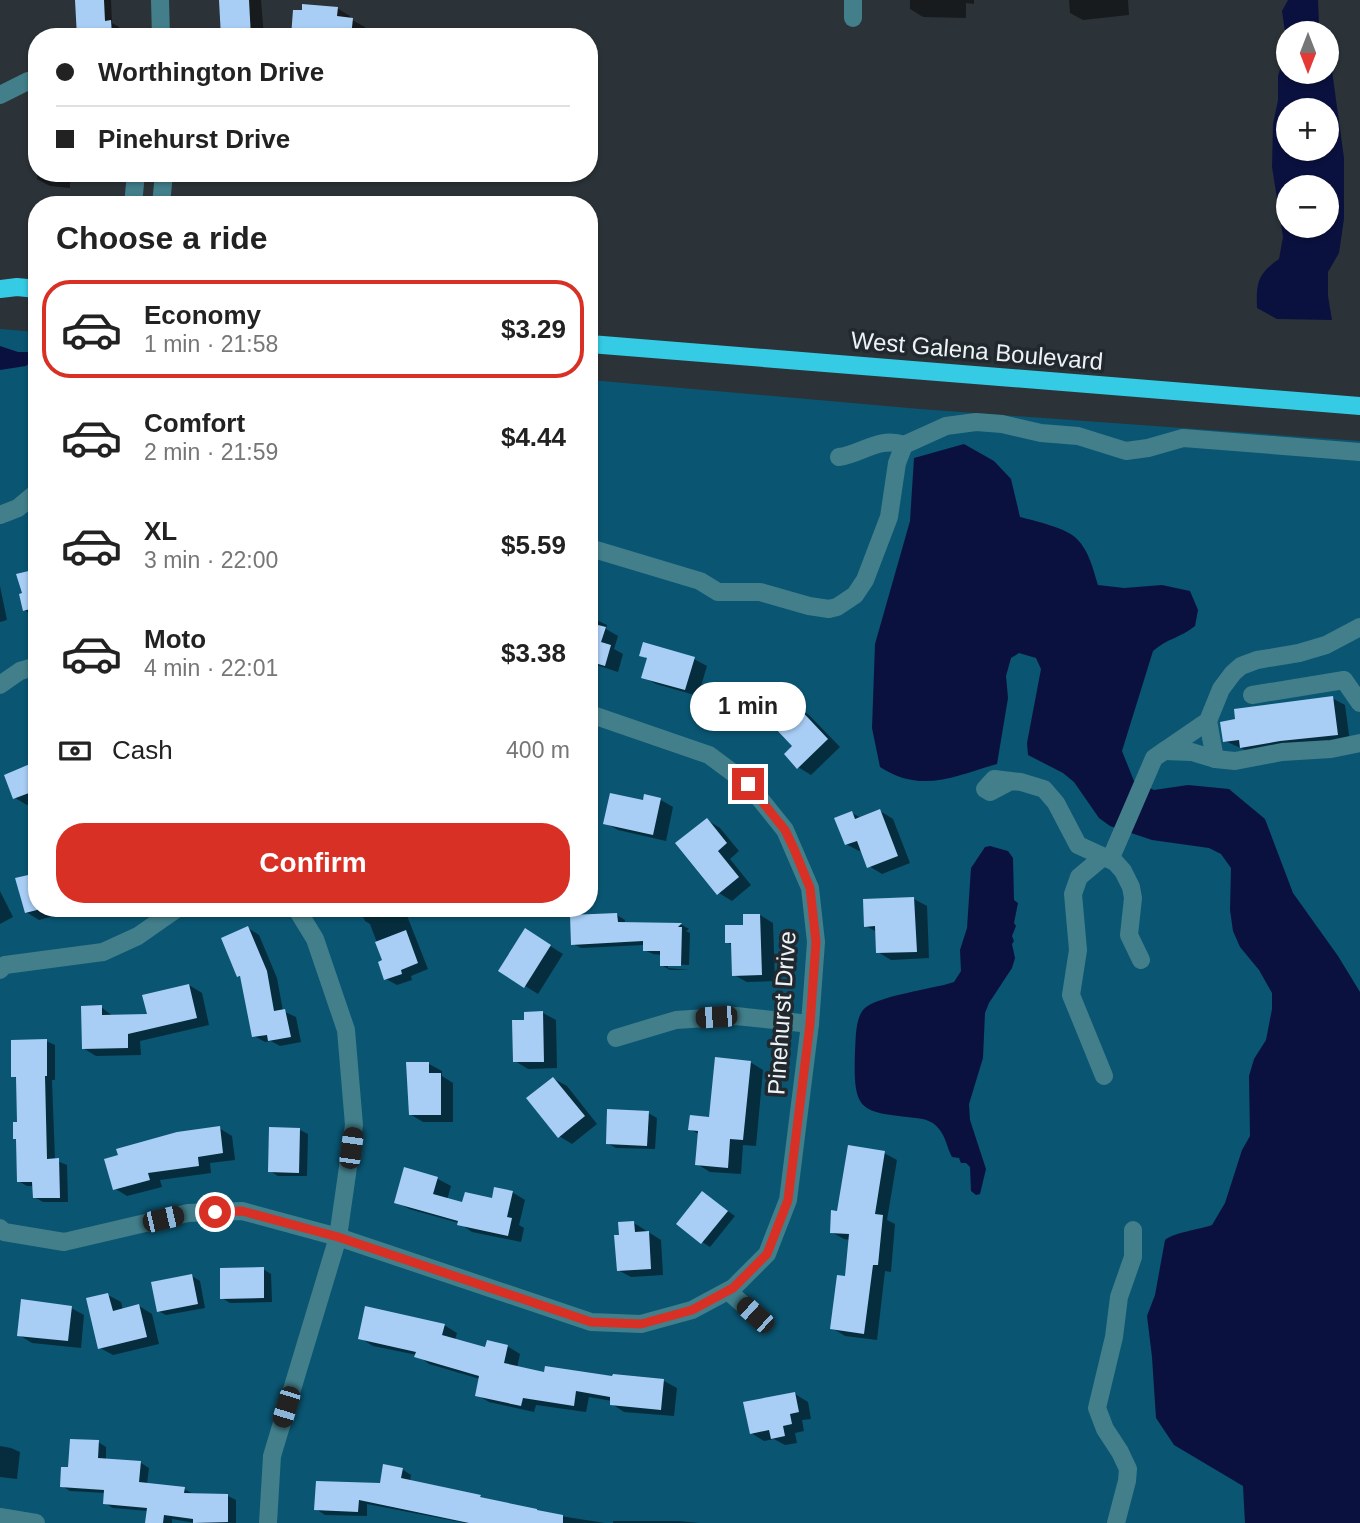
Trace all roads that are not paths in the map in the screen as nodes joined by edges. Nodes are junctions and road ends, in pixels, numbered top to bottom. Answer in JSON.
{"nodes":[{"id":1,"x":160,"y":0,"type":"edge"},
{"id":2,"x":853,"y":0,"type":"edge"},
{"id":3,"x":853,"y":18,"type":"dead end"},
{"id":4,"x":161,"y":28,"type":"edge"},
{"id":5,"x":28,"y":81,"type":"edge"},
{"id":6,"x":0,"y":95,"type":"edge"},
{"id":7,"x":6,"y":286,"type":"edge"},
{"id":8,"x":28,"y":288,"type":"edge"},
{"id":9,"x":598,"y":345,"type":"edge"},
{"id":10,"x":1360,"y":406,"type":"edge"},
{"id":11,"x":904,"y":445,"type":"junction"},
{"id":12,"x":1360,"y":452,"type":"edge"},
{"id":13,"x":839,"y":457,"type":"dead end"},
{"id":14,"x":28,"y":500,"type":"edge"},
{"id":15,"x":0,"y":515,"type":"edge"},
{"id":16,"x":598,"y":550,"type":"edge"},
{"id":17,"x":1360,"y":628,"type":"edge"},
{"id":18,"x":28,"y":669,"type":"edge"},
{"id":19,"x":0,"y":685,"type":"edge"},
{"id":20,"x":1252,"y":695,"type":"dead end"},
{"id":21,"x":1360,"y":703,"type":"edge"},
{"id":22,"x":598,"y":718,"type":"edge"},
{"id":23,"x":1208,"y":721,"type":"junction"},
{"id":24,"x":1360,"y":743,"type":"edge"},
{"id":25,"x":1164,"y":751,"type":"junction"},
{"id":26,"x":1215,"y":758,"type":"junction"},
{"id":27,"x":1011,"y":781,"type":"dead end"},
{"id":28,"x":1073,"y":838,"type":"junction"},
{"id":29,"x":1110,"y":852,"type":"junction"},
{"id":30,"x":1073,"y":894,"type":"junction"},
{"id":31,"x":165,"y":917,"type":"edge"},
{"id":32,"x":302,"y":917,"type":"edge"},
{"id":33,"x":1141,"y":960,"type":"dead end"},
{"id":34,"x":0,"y":970,"type":"edge"},
{"id":35,"x":810,"y":1024,"type":"junction"},
{"id":36,"x":616,"y":1038,"type":"dead end"},
{"id":37,"x":1104,"y":1076,"type":"dead end"},
{"id":38,"x":0,"y":1228,"type":"edge"},
{"id":39,"x":1133,"y":1230,"type":"dead end"},
{"id":40,"x":338,"y":1237,"type":"junction"},
{"id":41,"x":728,"y":1291,"type":"junction"},
{"id":42,"x":755,"y":1315,"type":"dead end"},
{"id":43,"x":0,"y":1517,"type":"edge"},
{"id":44,"x":36,"y":1523,"type":"edge"},
{"id":45,"x":268,"y":1523,"type":"edge"},
{"id":46,"x":1115,"y":1523,"type":"edge"}],
"edges":[{"from":1,"to":4,"type":"street"},
{"from":2,"to":3,"type":"street"},
{"from":5,"to":6,"type":"street"},
{"from":7,"to":8,"type":"main road"},
{"from":9,"to":10,"type":"main road","name":"West Galena Boulevard"},
{"from":11,"to":12,"type":"street"},
{"from":11,"to":13,"type":"street"},
{"from":11,"to":16,"type":"street"},
{"from":14,"to":15,"type":"street"},
{"from":17,"to":23,"type":"street"},
{"from":18,"to":19,"type":"street"},
{"from":20,"to":21,"type":"street"},
{"from":22,"to":35,"type":"street","name":"Pinehurst Drive"},
{"from":23,"to":25,"type":"street"},
{"from":23,"to":26,"type":"street"},
{"from":24,"to":26,"type":"street"},
{"from":25,"to":26,"type":"street"},
{"from":25,"to":29,"type":"street"},
{"from":27,"to":28,"type":"street"},
{"from":28,"to":29,"type":"street"},
{"from":28,"to":30,"type":"street"},
{"from":29,"to":30,"type":"street"},
{"from":29,"to":33,"type":"street"},
{"from":30,"to":37,"type":"street"},
{"from":31,"to":34,"type":"street"},
{"from":32,"to":40,"type":"street"},
{"from":35,"to":36,"type":"street"},
{"from":35,"to":41,"type":"street","name":"Pinehurst Drive"},
{"from":38,"to":40,"type":"street","name":"Pinehurst Drive"},
{"from":39,"to":46,"type":"street"},
{"from":40,"to":41,"type":"street","name":"Pinehurst Drive"},
{"from":40,"to":45,"type":"street"},
{"from":41,"to":42,"type":"street"},
{"from":43,"to":44,"type":"street"}]}
